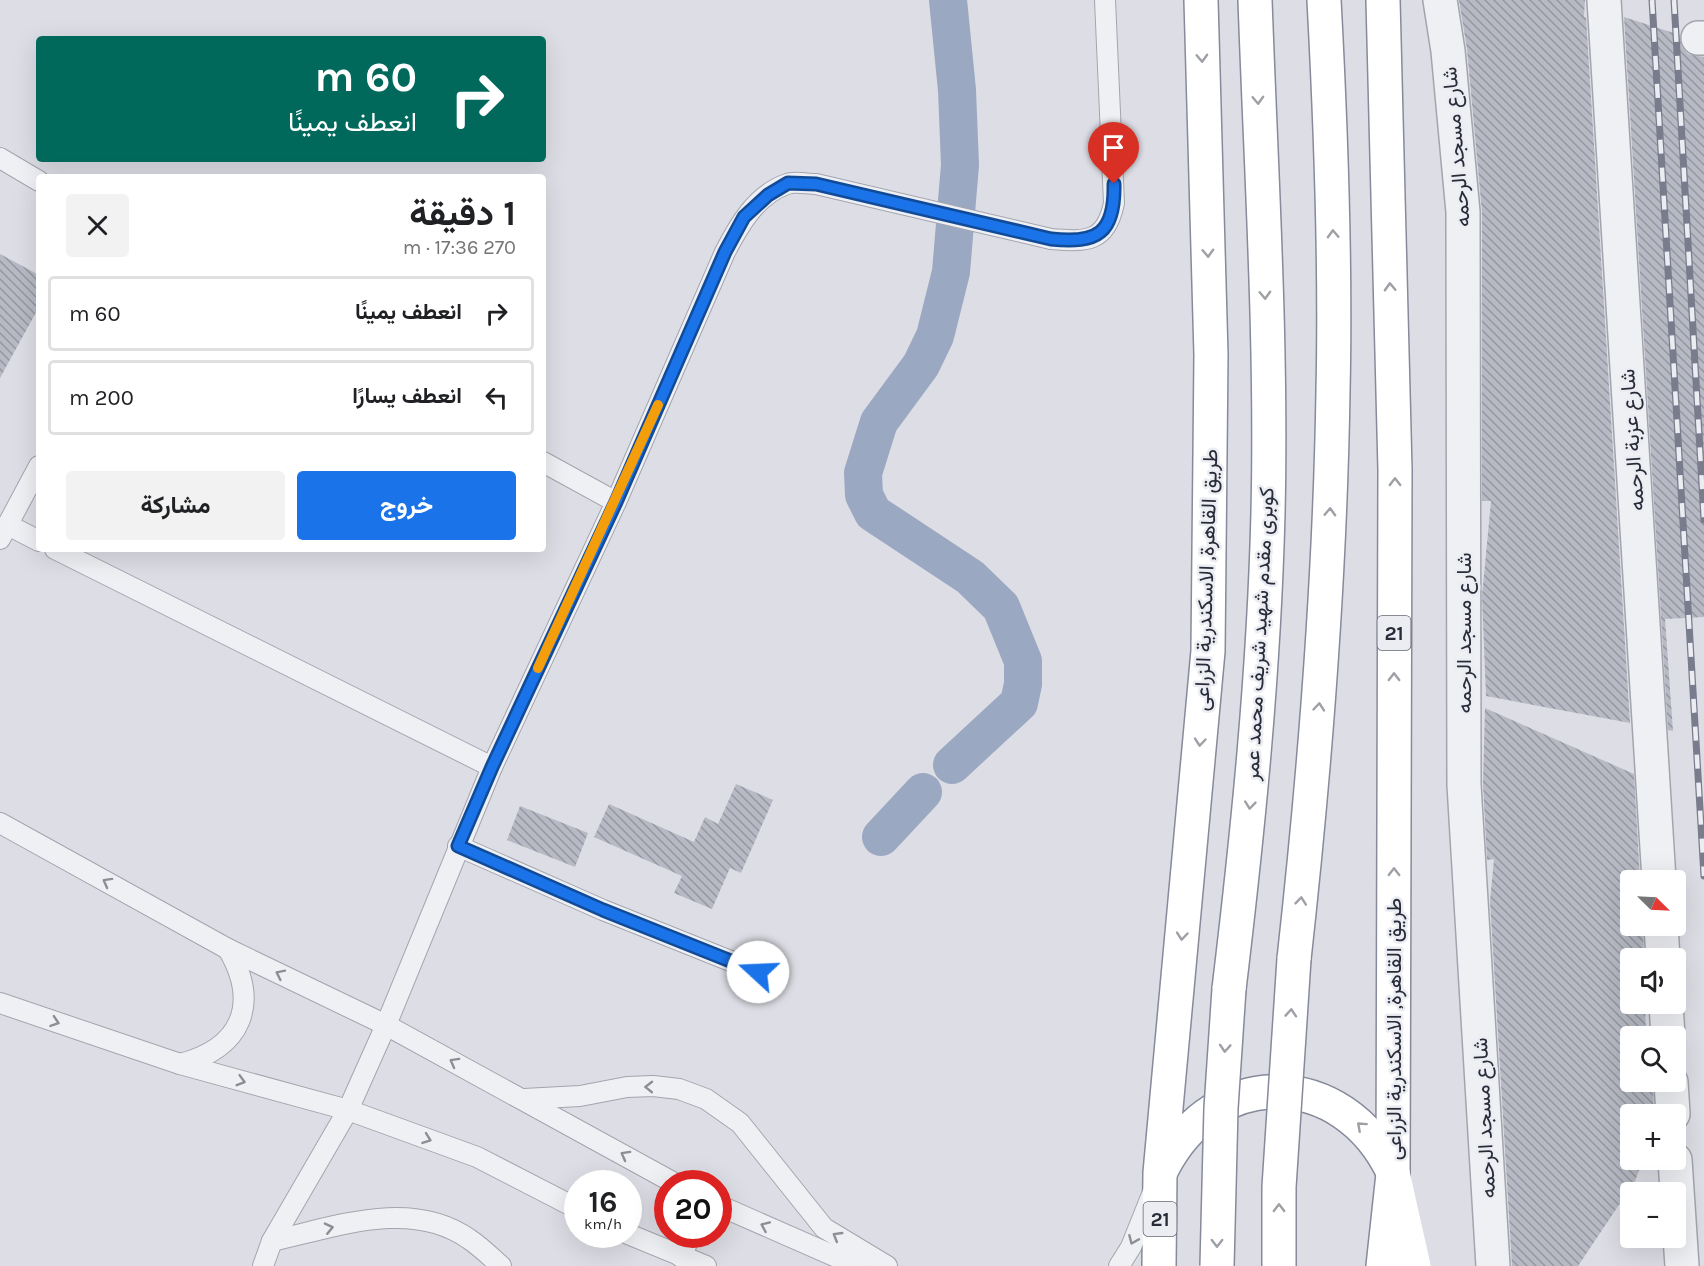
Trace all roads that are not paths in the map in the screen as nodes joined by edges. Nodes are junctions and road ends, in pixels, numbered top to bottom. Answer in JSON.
{"nodes":[{"id":1,"x":1105,"y":0,"type":"edge"},
{"id":2,"x":1201,"y":0,"type":"edge"},
{"id":3,"x":1255,"y":0,"type":"edge"},
{"id":4,"x":1324,"y":0,"type":"edge"},
{"id":5,"x":1383,"y":0,"type":"edge"},
{"id":6,"x":1440,"y":0,"type":"edge"},
{"id":7,"x":1604,"y":0,"type":"edge"},
{"id":8,"x":0,"y":158,"type":"edge"},
{"id":9,"x":36,"y":179,"type":"edge"},
{"id":10,"x":546,"y":464,"type":"edge"},
{"id":11,"x":36,"y":472,"type":"edge"},
{"id":12,"x":616,"y":502,"type":"junction"},
{"id":13,"x":4,"y":532,"type":"edge"},
{"id":14,"x":36,"y":540,"type":"edge"},
{"id":15,"x":61,"y":552,"type":"edge"},
{"id":16,"x":492,"y":767,"type":"junction"},
{"id":17,"x":0,"y":823,"type":"edge"},
{"id":18,"x":458,"y":846,"type":"junction"},
{"id":19,"x":1658,"y":870,"type":"edge"},
{"id":20,"x":228,"y":949,"type":"junction"},
{"id":21,"x":758,"y":972,"type":"dead end"},
{"id":22,"x":0,"y":1003,"type":"edge"},
{"id":23,"x":386,"y":1025,"type":"junction"},
{"id":24,"x":180,"y":1064,"type":"junction"},
{"id":25,"x":522,"y":1099,"type":"junction"},
{"id":26,"x":348,"y":1110,"type":"junction"},
{"id":27,"x":1676,"y":1170,"type":"edge"},
{"id":28,"x":654,"y":1172,"type":"edge"},
{"id":29,"x":1160,"y":1173,"type":"junction"},
{"id":30,"x":1394,"y":1174,"type":"junction"},
{"id":31,"x":564,"y":1202,"type":"edge"},
{"id":32,"x":732,"y":1211,"type":"edge"},
{"id":33,"x":642,"y":1240,"type":"edge"},
{"id":34,"x":272,"y":1242,"type":"junction"},
{"id":35,"x":685,"y":1248,"type":"edge"},
{"id":36,"x":681,"y":1257,"type":"junction"},
{"id":37,"x":263,"y":1266,"type":"edge"},
{"id":38,"x":501,"y":1266,"type":"edge"},
{"id":39,"x":706,"y":1266,"type":"edge"},
{"id":40,"x":857,"y":1266,"type":"edge"},
{"id":41,"x":887,"y":1266,"type":"edge"},
{"id":42,"x":1119,"y":1266,"type":"edge"},
{"id":43,"x":1159,"y":1266,"type":"edge"},
{"id":44,"x":1217,"y":1266,"type":"edge"},
{"id":45,"x":1279,"y":1266,"type":"edge"},
{"id":46,"x":1383,"y":1266,"type":"edge"},
{"id":47,"x":1414,"y":1266,"type":"edge"},
{"id":48,"x":1492,"y":1266,"type":"edge"},
{"id":49,"x":1682,"y":1266,"type":"edge"}],
"edges":[{"from":1,"to":12,"type":"lane"},
{"from":2,"to":29,"type":"main road","name":"طريق القاهرة, الاسكندرية الزراعى","number":"21","one_way":true},
{"from":3,"to":44,"type":"main road","name":"كوبرى مقدم شهيد شريف محمد عمر","one_way":true,"bridge":true},
{"from":45,"to":4,"type":"main road","one_way":true,"bridge":true},
{"from":30,"to":5,"type":"main road","name":"طريق القاهرة, الاسكندرية الزراعى","number":"21","one_way":true},
{"from":6,"to":48,"type":"street","name":"شارع مسجد الرحمه"},
{"from":7,"to":19,"type":"street","name":"شارع عزبة الرحمه"},
{"from":8,"to":9,"type":"lane"},
{"from":10,"to":12,"type":"lane"},
{"from":11,"to":13,"type":"lane"},
{"from":12,"to":16,"type":"lane"},
{"from":13,"to":14,"type":"lane"},
{"from":15,"to":16,"type":"lane"},
{"from":16,"to":18,"type":"lane"},
{"from":20,"to":17,"type":"lane","one_way":true},
{"from":18,"to":21,"type":"lane"},
{"from":18,"to":23,"type":"lane"},
{"from":23,"to":20,"type":"lane","one_way":true},
{"from":20,"to":24,"type":"lane"},
{"from":22,"to":24,"type":"lane","one_way":true},
{"from":25,"to":23,"type":"lane","one_way":true},
{"from":23,"to":26,"type":"lane"},
{"from":24,"to":26,"type":"lane","one_way":true},
{"from":28,"to":25,"type":"lane","one_way":true},
{"from":41,"to":25,"type":"lane","one_way":true},
{"from":26,"to":31,"type":"lane","one_way":true},
{"from":26,"to":34,"type":"lane"},
{"from":27,"to":49,"type":"street"},
{"from":30,"to":29,"type":"main road","one_way":true},
{"from":29,"to":42,"type":"lane","one_way":true},
{"from":29,"to":43,"type":"main road","name":"طريق القاهرة, الاسكندرية الزراعى","number":"21"},
{"from":30,"to":46,"type":"main road","name":"طريق القاهرة, الاسكندرية الزراعى","number":"21"},
{"from":30,"to":47,"type":"main road"},
{"from":40,"to":32,"type":"lane","one_way":true},
{"from":33,"to":36,"type":"lane"},
{"from":34,"to":37,"type":"lane"},
{"from":34,"to":38,"type":"lane","one_way":true},
{"from":35,"to":36,"type":"lane"},
{"from":36,"to":39,"type":"lane"}]}
